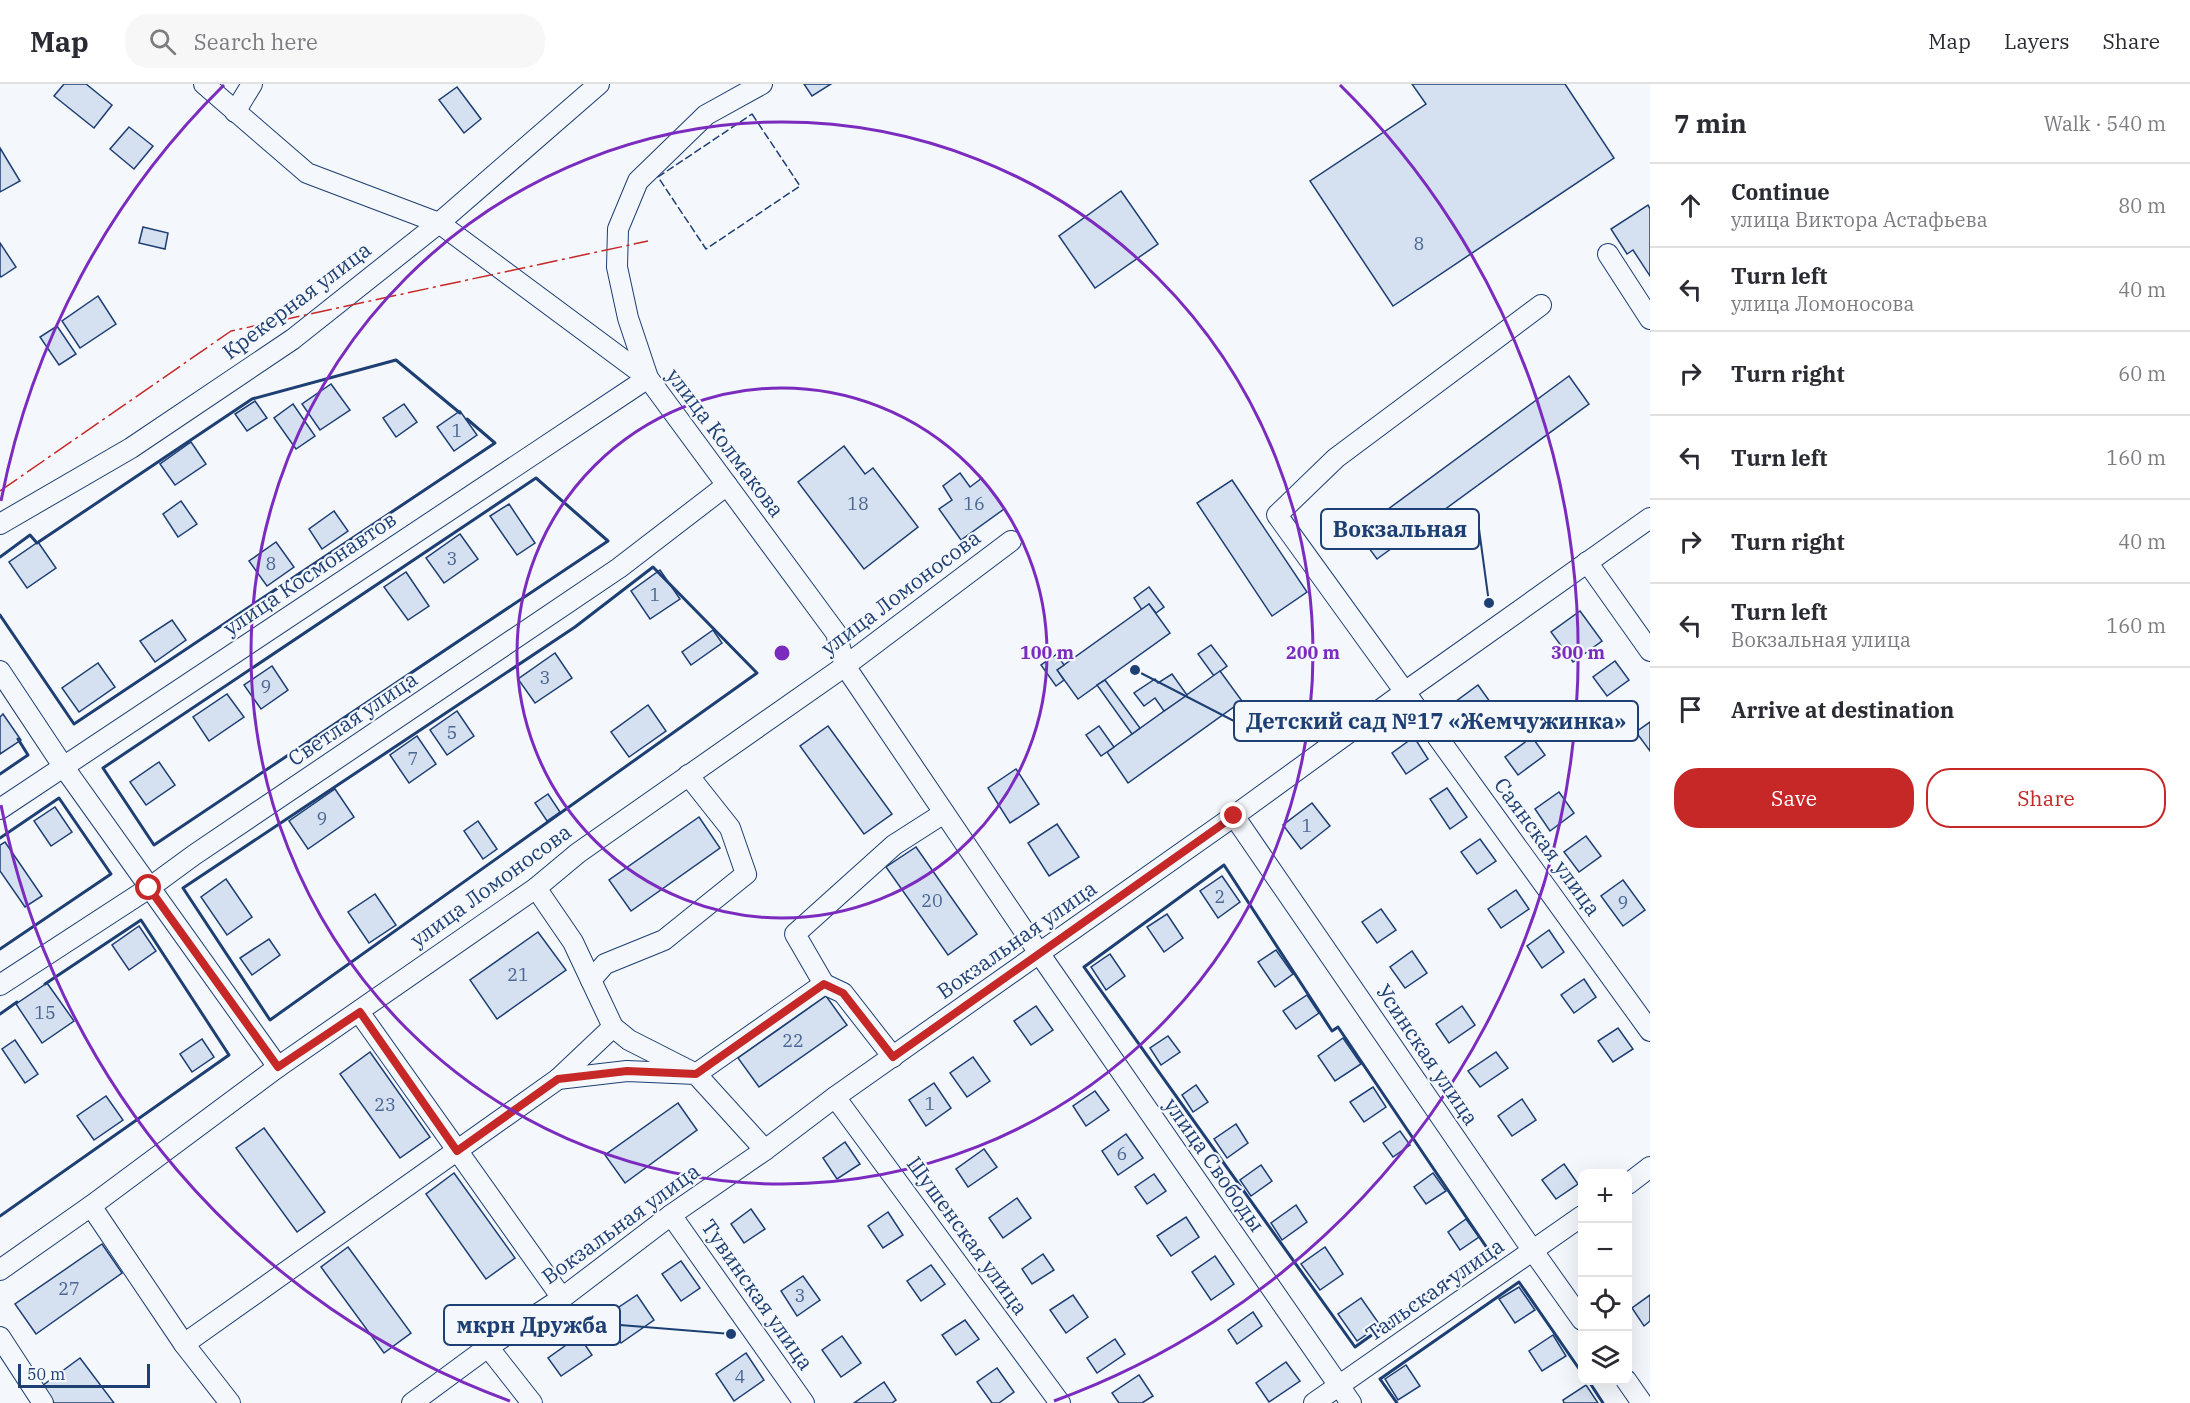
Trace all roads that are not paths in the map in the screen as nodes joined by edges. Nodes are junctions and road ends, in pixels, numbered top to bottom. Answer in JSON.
{"nodes":[{"id":1,"x":204,"y":84,"type":"edge"},
{"id":2,"x":252,"y":84,"type":"edge"},
{"id":3,"x":599,"y":84,"type":"edge"},
{"id":4,"x":762,"y":84,"type":"edge"},
{"id":5,"x":235,"y":112,"type":"junction"},
{"id":6,"x":439,"y":223,"type":"junction"},
{"id":7,"x":1608,"y":254,"type":"dead end"},
{"id":8,"x":1541,"y":305,"type":"dead end"},
{"id":9,"x":1650,"y":319,"type":"edge"},
{"id":10,"x":648,"y":378,"type":"junction"},
{"id":11,"x":728,"y":485,"type":"junction"},
{"id":12,"x":1650,"y":518,"type":"edge"},
{"id":13,"x":0,"y":524,"type":"edge"},
{"id":14,"x":1011,"y":541,"type":"dead end"},
{"id":15,"x":1587,"y":562,"type":"junction"},
{"id":16,"x":1650,"y":651,"type":"edge"},
{"id":17,"x":845,"y":666,"type":"junction"},
{"id":18,"x":0,"y":671,"type":"edge"},
{"id":19,"x":1406,"y":691,"type":"junction"},
{"id":20,"x":63,"y":766,"type":"junction"},
{"id":21,"x":688,"y":775,"type":"junction"},
{"id":22,"x":0,"y":809,"type":"edge"},
{"id":23,"x":944,"y":813,"type":"junction"},
{"id":24,"x":1234,"y":816,"type":"junction"},
{"id":25,"x":149,"y":888,"type":"junction"},
{"id":26,"x":536,"y":888,"type":"junction"},
{"id":27,"x":1039,"y":953,"type":"junction"},
{"id":28,"x":591,"y":980,"type":"junction"},
{"id":29,"x":824,"y":984,"type":"junction"},
{"id":30,"x":0,"y":985,"type":"edge"},
{"id":31,"x":360,"y":1012,"type":"junction"},
{"id":32,"x":613,"y":1027,"type":"junction"},
{"id":33,"x":1650,"y":1031,"type":"edge"},
{"id":34,"x":893,"y":1057,"type":"junction"},
{"id":35,"x":278,"y":1067,"type":"junction"},
{"id":36,"x":696,"y":1074,"type":"junction"},
{"id":37,"x":558,"y":1079,"type":"junction"},
{"id":38,"x":836,"y":1097,"type":"junction"},
{"id":39,"x":765,"y":1150,"type":"junction"},
{"id":40,"x":457,"y":1151,"type":"junction"},
{"id":41,"x":1650,"y":1167,"type":"edge"},
{"id":42,"x":1632,"y":1181,"type":"edge"},
{"id":43,"x":91,"y":1206,"type":"junction"},
{"id":44,"x":671,"y":1215,"type":"junction"},
{"id":45,"x":1578,"y":1219,"type":"edge"},
{"id":46,"x":1533,"y":1251,"type":"junction"},
{"id":47,"x":0,"y":1270,"type":"edge"},
{"id":48,"x":562,"y":1298,"type":"junction"},
{"id":49,"x":1578,"y":1314,"type":"edge"},
{"id":50,"x":0,"y":1337,"type":"edge"},
{"id":51,"x":184,"y":1344,"type":"junction"},
{"id":52,"x":488,"y":1347,"type":"junction"},
{"id":53,"x":1629,"y":1385,"type":"edge"},
{"id":54,"x":1338,"y":1386,"type":"junction"},
{"id":55,"x":43,"y":1403,"type":"edge"},
{"id":56,"x":230,"y":1403,"type":"edge"},
{"id":57,"x":412,"y":1403,"type":"edge"},
{"id":58,"x":532,"y":1403,"type":"edge"},
{"id":59,"x":804,"y":1403,"type":"edge"},
{"id":60,"x":1060,"y":1403,"type":"edge"},
{"id":61,"x":1314,"y":1403,"type":"edge"},
{"id":62,"x":1351,"y":1403,"type":"edge"},
{"id":63,"x":1642,"y":1403,"type":"edge"}],
"edges":[{"from":1,"to":5,"type":"street","name":"улица Колмакова"},
{"from":2,"to":5,"type":"street"},
{"from":3,"to":6,"type":"street","name":"Крекерная улица"},
{"from":4,"to":10,"type":"street"},
{"from":5,"to":6,"type":"street","name":"улица Колмакова"},
{"from":6,"to":10,"type":"street","name":"улица Колмакова"},
{"from":6,"to":13,"type":"street","name":"Крекерная улица"},
{"from":7,"to":9,"type":"street"},
{"from":8,"to":19,"type":"street","name":"Саянская улица"},
{"from":10,"to":11,"type":"street","name":"улица Колмакова"},
{"from":10,"to":20,"type":"street","name":"улица Космонавтов"},
{"from":11,"to":17,"type":"street","name":"улица Колмакова"},
{"from":11,"to":25,"type":"street","name":"Светлая улица"},
{"from":12,"to":15,"type":"street","name":"Вокзальная улица"},
{"from":14,"to":17,"type":"street","name":"улица Ломоносова"},
{"from":15,"to":16,"type":"street"},
{"from":15,"to":19,"type":"street","name":"Вокзальная улица"},
{"from":17,"to":21,"type":"street","name":"улица Ломоносова"},
{"from":17,"to":23,"type":"street","name":"улица Колмакова"},
{"from":18,"to":20,"type":"street"},
{"from":19,"to":24,"type":"street","name":"Вокзальная улица"},
{"from":19,"to":33,"type":"street","name":"Саянская улица"},
{"from":20,"to":22,"type":"street","name":"улица Космонавтов"},
{"from":20,"to":25,"type":"street"},
{"from":21,"to":26,"type":"street","name":"улица Ломоносова"},
{"from":21,"to":28,"type":"street"},
{"from":23,"to":27,"type":"street","name":"улица Колмакова"},
{"from":23,"to":29,"type":"street"},
{"from":24,"to":27,"type":"street","name":"Вокзальная улица"},
{"from":24,"to":46,"type":"street","name":"Усинская улица"},
{"from":25,"to":30,"type":"street","name":"Светлая улица"},
{"from":25,"to":35,"type":"street"},
{"from":26,"to":28,"type":"street"},
{"from":26,"to":31,"type":"street","name":"улица Ломоносова"},
{"from":27,"to":34,"type":"street","name":"Вокзальная улица"},
{"from":27,"to":54,"type":"street","name":"улица Свободы"},
{"from":28,"to":32,"type":"street"},
{"from":29,"to":34,"type":"street"},
{"from":29,"to":36,"type":"street"},
{"from":31,"to":35,"type":"street","name":"улица Ломоносова"},
{"from":31,"to":40,"type":"street"},
{"from":32,"to":36,"type":"street"},
{"from":32,"to":37,"type":"street"},
{"from":34,"to":38,"type":"street","name":"Вокзальная улица"},
{"from":35,"to":43,"type":"street","name":"улица Ломоносова"},
{"from":36,"to":37,"type":"street"},
{"from":36,"to":39,"type":"street"},
{"from":37,"to":40,"type":"street"},
{"from":38,"to":39,"type":"street","name":"Вокзальная улица"},
{"from":38,"to":60,"type":"street","name":"Шушенская улица"},
{"from":39,"to":44,"type":"street","name":"Вокзальная улица"},
{"from":40,"to":48,"type":"street"},
{"from":40,"to":51,"type":"street"},
{"from":41,"to":42,"type":"street"},
{"from":43,"to":47,"type":"street","name":"улица Ломоносова"},
{"from":43,"to":51,"type":"street"},
{"from":44,"to":48,"type":"street","name":"Вокзальная улица"},
{"from":44,"to":59,"type":"street","name":"Тувинская улица"},
{"from":45,"to":46,"type":"street","name":"Тальская улица"},
{"from":46,"to":49,"type":"street","name":"Усинская улица"},
{"from":46,"to":54,"type":"street","name":"Тальская улица"},
{"from":48,"to":52,"type":"street","name":"Вокзальная улица"},
{"from":50,"to":55,"type":"street"},
{"from":51,"to":56,"type":"street"},
{"from":52,"to":57,"type":"street","name":"Вокзальная улица"},
{"from":52,"to":58,"type":"street"},
{"from":53,"to":63,"type":"street"},
{"from":54,"to":61,"type":"street","name":"Тальская улица"},
{"from":54,"to":62,"type":"street","name":"улица Свободы"}]}
